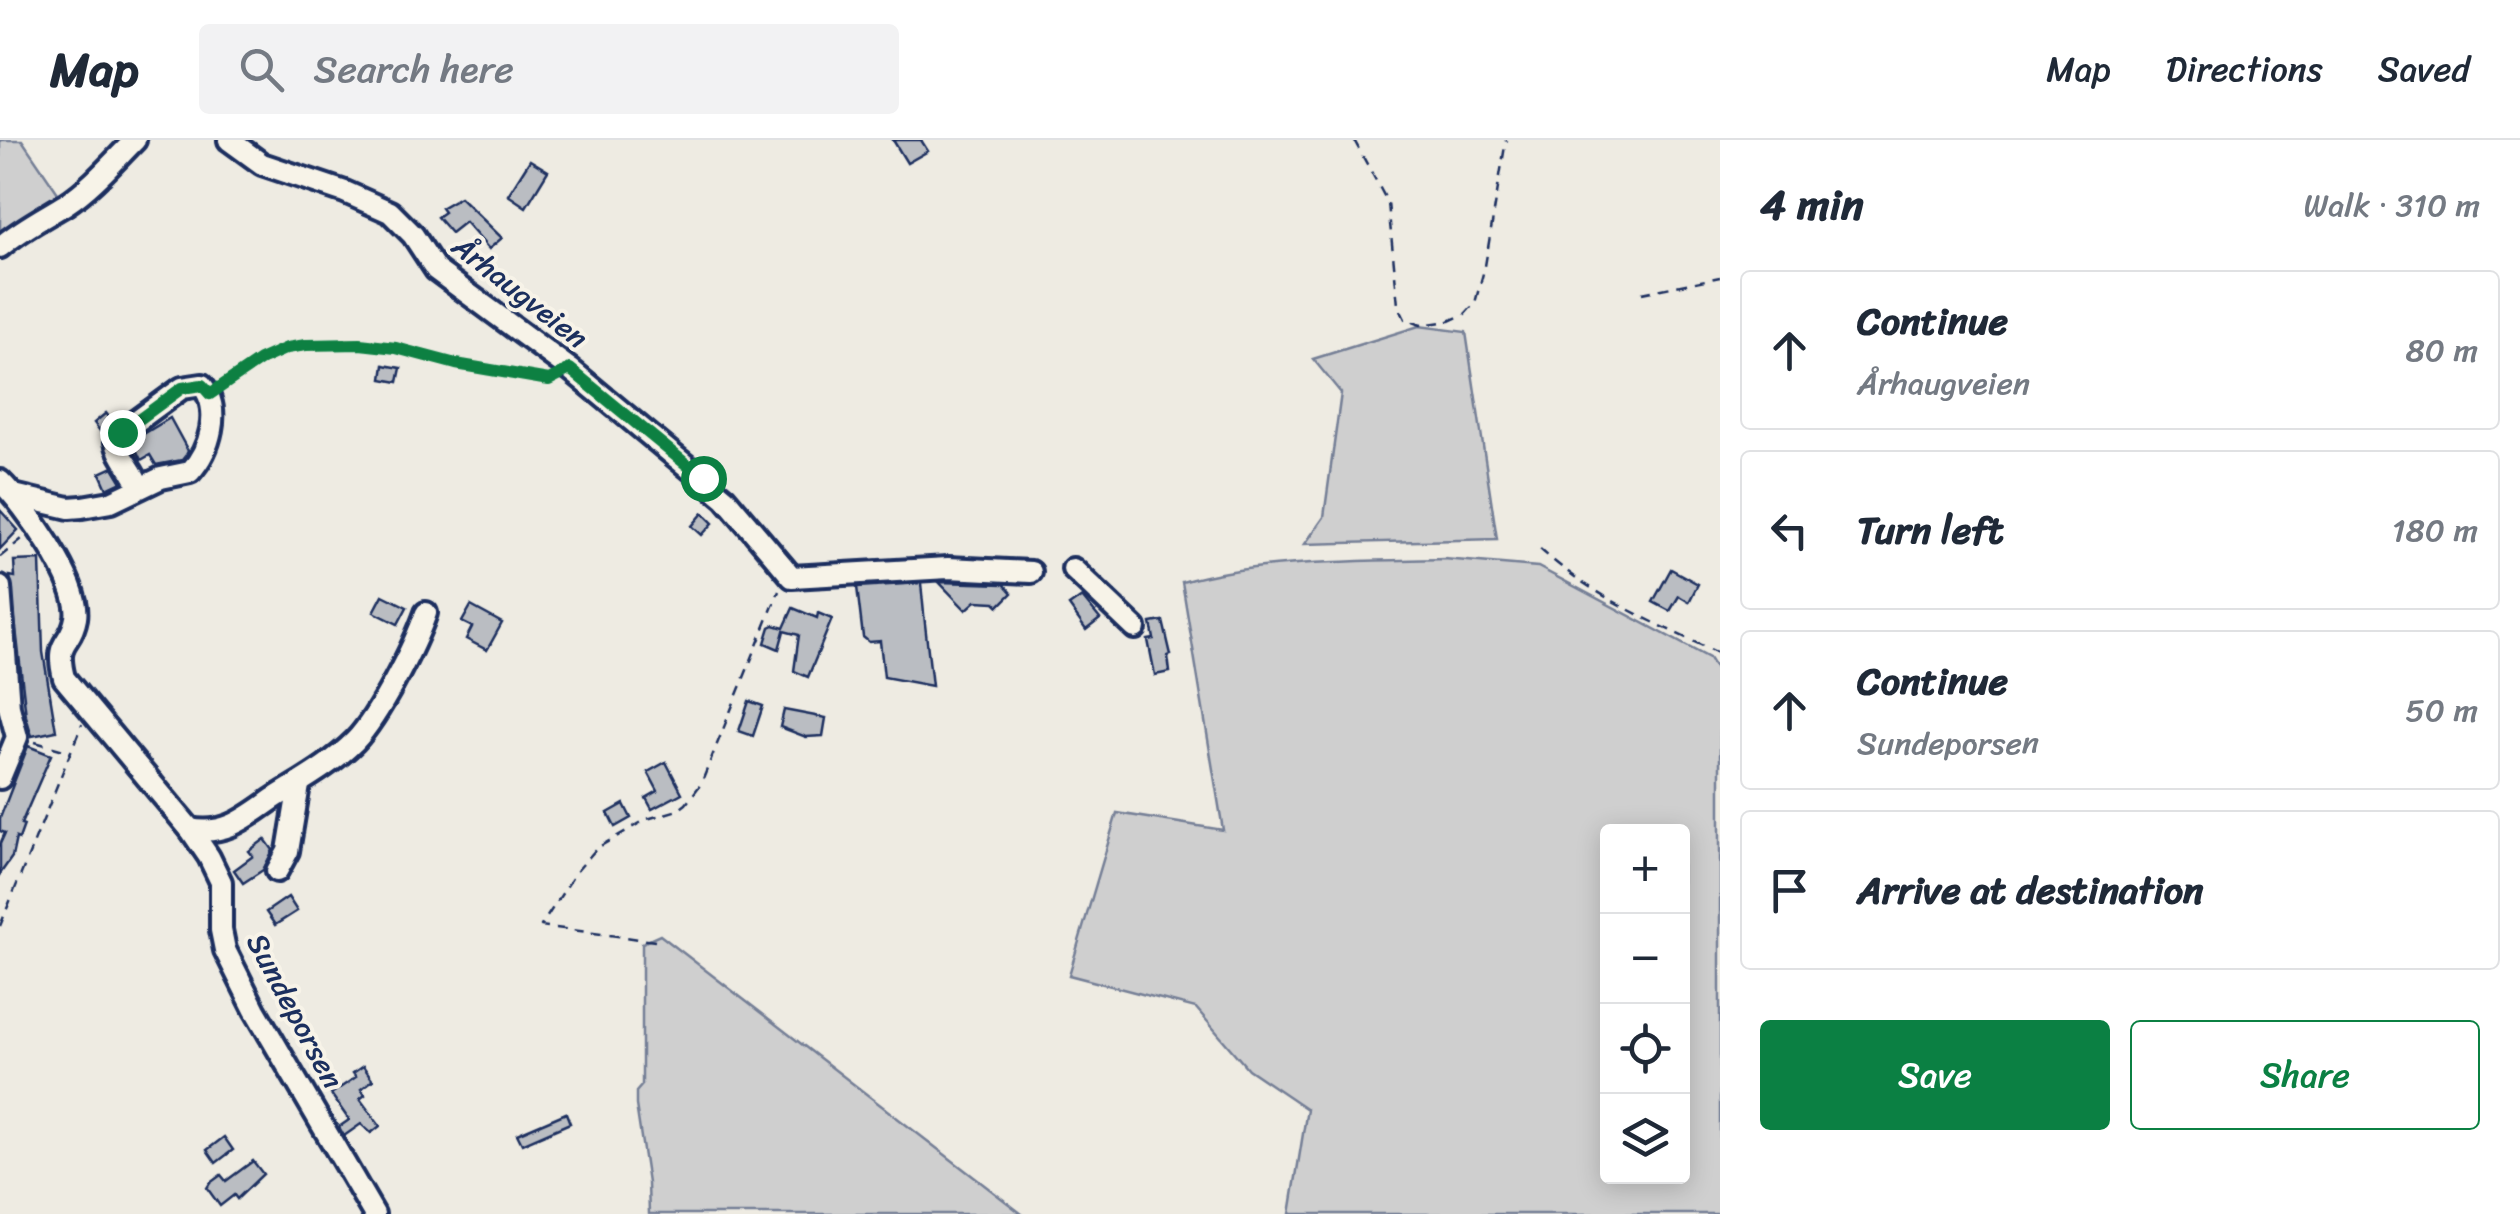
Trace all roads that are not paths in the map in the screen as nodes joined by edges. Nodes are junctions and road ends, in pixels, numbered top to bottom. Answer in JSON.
{"nodes":[{"id":1,"x":229,"y":140,"type":"edge"},
{"id":2,"x":124,"y":144,"type":"edge"},
{"id":3,"x":0,"y":247,"type":"edge"},
{"id":4,"x":139,"y":487,"type":"junction"},
{"id":5,"x":7,"y":488,"type":"edge"},
{"id":6,"x":1074,"y":569,"type":"dead end"},
{"id":7,"x":1031,"y":572,"type":"dead end"},
{"id":8,"x":0,"y":587,"type":"edge"},
{"id":9,"x":426,"y":613,"type":"dead end"},
{"id":10,"x":1135,"y":628,"type":"dead end"},
{"id":11,"x":0,"y":778,"type":"edge"},
{"id":12,"x":300,"y":785,"type":"junction"},
{"id":13,"x":190,"y":829,"type":"junction"},
{"id":14,"x":277,"y":871,"type":"dead end"},
{"id":15,"x":374,"y":1214,"type":"edge"}],
"edges":[{"from":1,"to":7,"type":"street","name":"Århaugveien"},
{"from":2,"to":3,"type":"street"},
{"from":4,"to":4,"type":"street","name":"Sundeporsen"},
{"from":4,"to":5,"type":"street","name":"Sundeporsen"},
{"from":5,"to":13,"type":"street","name":"Sundeporsen"},
{"from":6,"to":10,"type":"street"},
{"from":8,"to":11,"type":"street"},
{"from":9,"to":12,"type":"street"},
{"from":12,"to":13,"type":"street"},
{"from":12,"to":14,"type":"street"},
{"from":13,"to":15,"type":"street","name":"Sundeporsen"}]}
